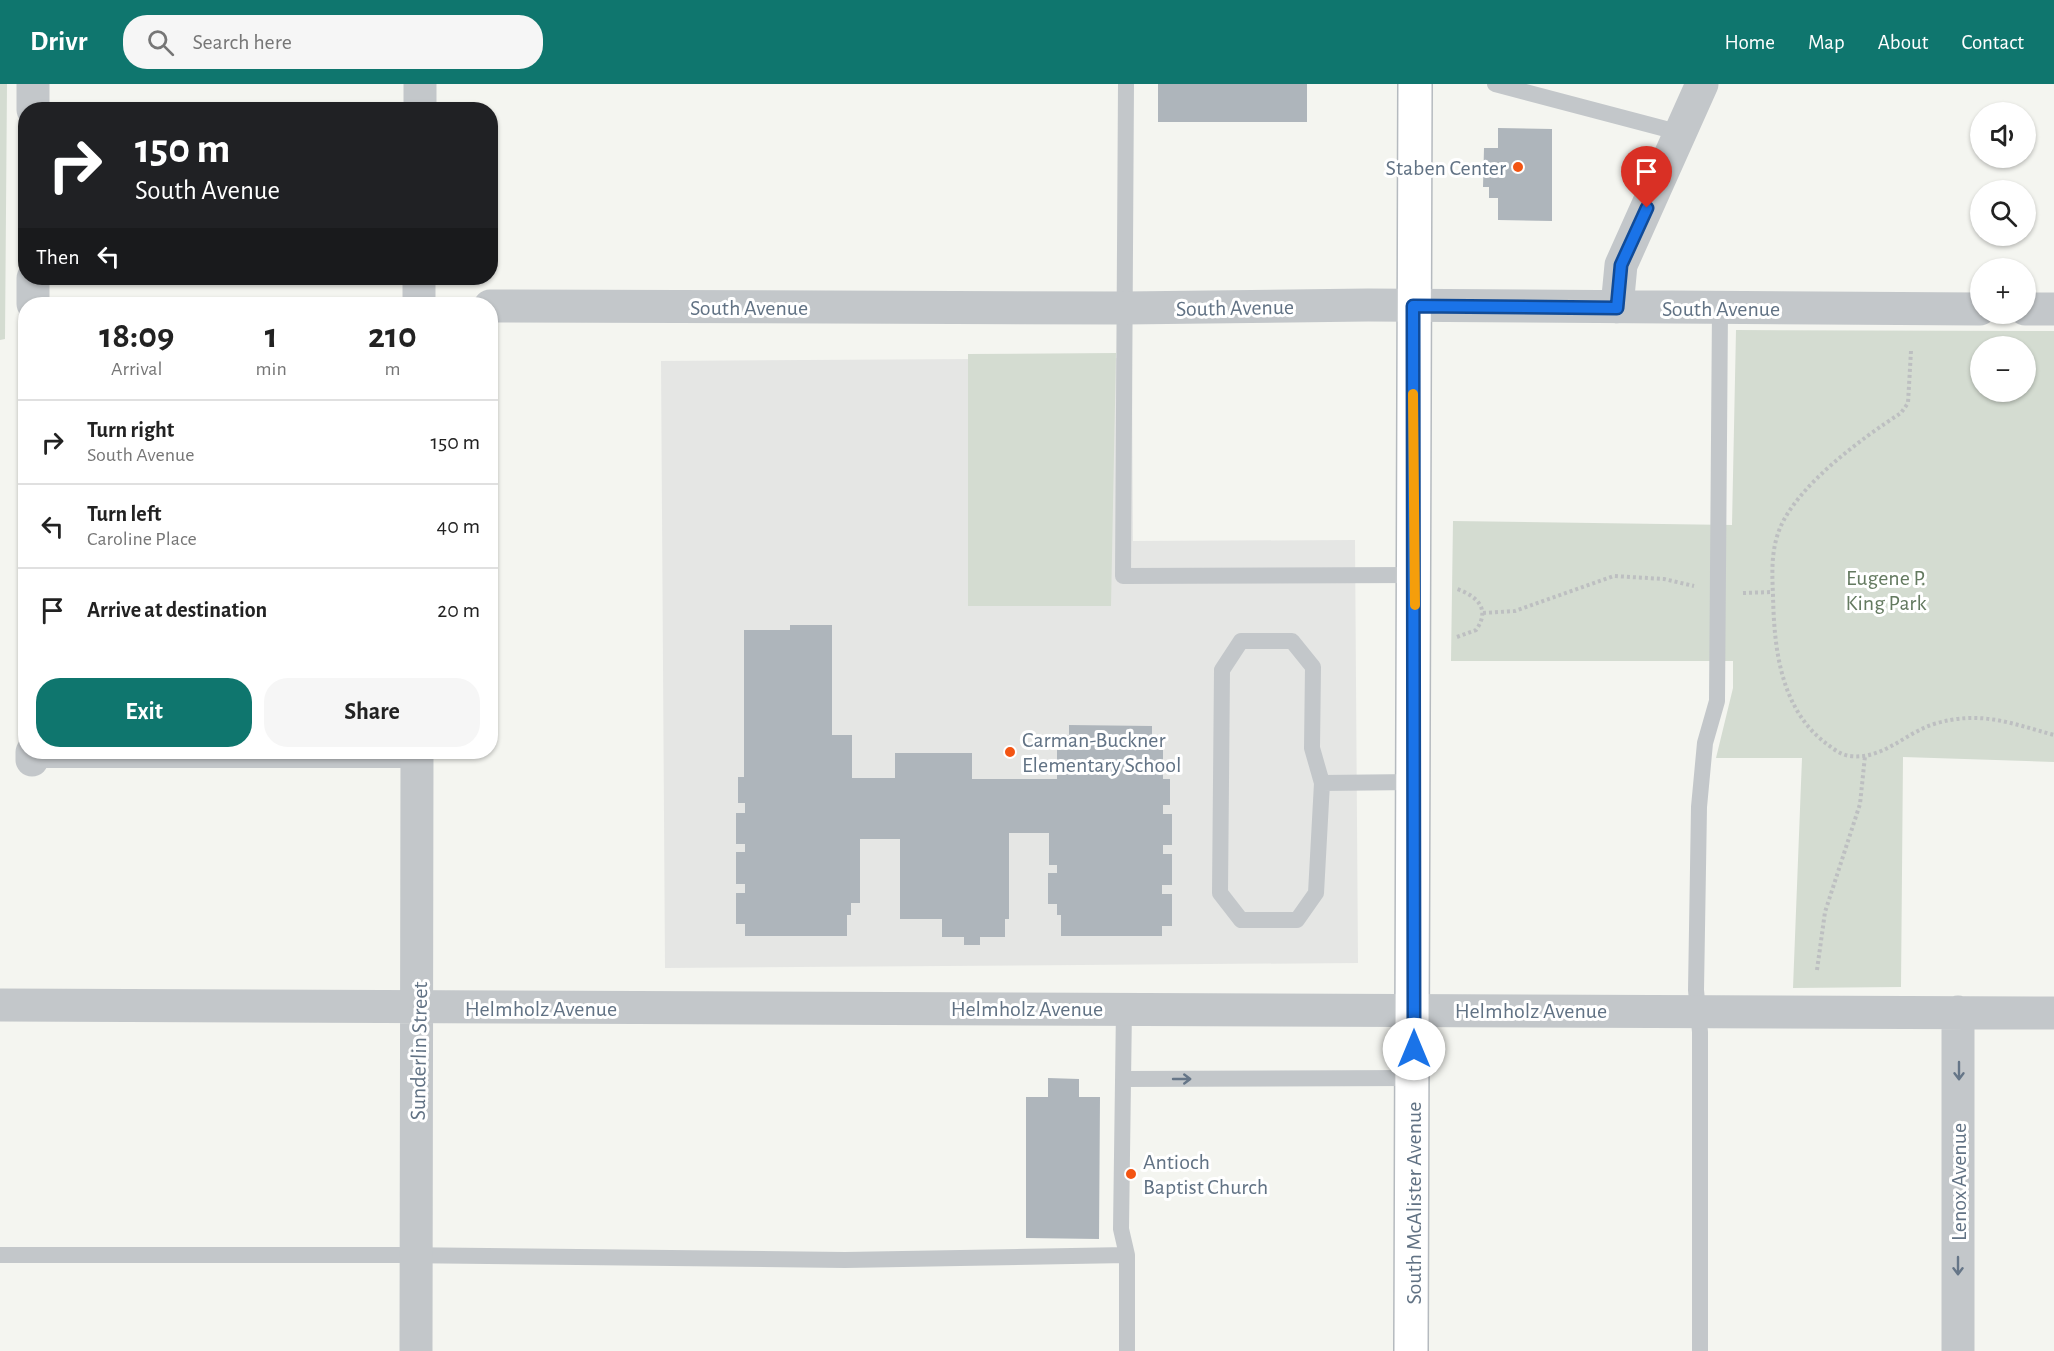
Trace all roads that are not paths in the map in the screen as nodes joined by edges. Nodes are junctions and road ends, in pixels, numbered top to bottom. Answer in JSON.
{"nodes":[{"id":1,"x":33,"y":84,"type":"edge"},
{"id":2,"x":420,"y":84,"type":"edge"},
{"id":3,"x":1126,"y":84,"type":"edge"},
{"id":4,"x":1415,"y":84,"type":"edge"},
{"id":5,"x":1495,"y":84,"type":"edge"},
{"id":6,"x":1702,"y":84,"type":"edge"},
{"id":7,"x":33,"y":102,"type":"edge"},
{"id":8,"x":420,"y":102,"type":"edge"},
{"id":9,"x":1681,"y":133,"type":"junction"},
{"id":10,"x":498,"y":306,"type":"edge"},
{"id":11,"x":1413,"y":306,"type":"junction"},
{"id":12,"x":1125,"y":308,"type":"junction"},
{"id":13,"x":1617,"y":308,"type":"junction"},
{"id":14,"x":1720,"y":308,"type":"junction"},
{"id":15,"x":1970,"y":309,"type":"edge"},
{"id":16,"x":2036,"y":309,"type":"edge"},
{"id":17,"x":2054,"y":309,"type":"edge"},
{"id":18,"x":1415,"y":575,"type":"junction"},
{"id":19,"x":417,"y":759,"type":"edge"},
{"id":20,"x":1414,"y":782,"type":"junction"},
{"id":21,"x":1322,"y":783,"type":"junction"},
{"id":22,"x":0,"y":1005,"type":"edge"},
{"id":23,"x":417,"y":1008,"type":"junction"},
{"id":24,"x":1124,"y":1008,"type":"junction"},
{"id":25,"x":1414,"y":1009,"type":"junction"},
{"id":26,"x":1698,"y":1011,"type":"junction"},
{"id":27,"x":1958,"y":1012,"type":"junction"},
{"id":28,"x":2054,"y":1013,"type":"edge"},
{"id":29,"x":1414,"y":1078,"type":"junction"},
{"id":30,"x":1123,"y":1079,"type":"junction"},
{"id":31,"x":0,"y":1255,"type":"edge"},
{"id":32,"x":418,"y":1255,"type":"junction"},
{"id":33,"x":1127,"y":1255,"type":"junction"},
{"id":34,"x":416,"y":1351,"type":"edge"},
{"id":35,"x":1127,"y":1351,"type":"edge"},
{"id":36,"x":1411,"y":1351,"type":"edge"},
{"id":37,"x":1700,"y":1351,"type":"edge"},
{"id":38,"x":1958,"y":1351,"type":"edge"}],
"edges":[{"from":1,"to":7,"type":"street"},
{"from":2,"to":8,"type":"street"},
{"from":3,"to":12,"type":"lane"},
{"from":4,"to":11,"type":"street","name":"South McAlister Avenue"},
{"from":5,"to":9,"type":"lane"},
{"from":6,"to":9,"type":"street"},
{"from":9,"to":13,"type":"street"},
{"from":10,"to":12,"type":"street","name":"South Avenue"},
{"from":11,"to":12,"type":"street","name":"South Avenue"},
{"from":11,"to":13,"type":"street","name":"South Avenue"},
{"from":11,"to":18,"type":"street","name":"South McAlister Avenue"},
{"from":12,"to":18,"type":"lane"},
{"from":13,"to":14,"type":"street","name":"South Avenue"},
{"from":14,"to":15,"type":"street","name":"South Avenue"},
{"from":14,"to":26,"type":"lane"},
{"from":16,"to":17,"type":"street"},
{"from":18,"to":20,"type":"street","name":"South McAlister Avenue"},
{"from":19,"to":23,"type":"street","name":"Sunderlin Street"},
{"from":20,"to":21,"type":"lane"},
{"from":20,"to":25,"type":"street","name":"South McAlister Avenue"},
{"from":21,"to":21,"type":"lane"},
{"from":22,"to":23,"type":"street","name":"Helmholz Avenue"},
{"from":23,"to":24,"type":"street","name":"Helmholz Avenue"},
{"from":23,"to":32,"type":"street","name":"Sunderlin Street"},
{"from":24,"to":25,"type":"street","name":"Helmholz Avenue"},
{"from":24,"to":30,"type":"lane"},
{"from":25,"to":26,"type":"street","name":"Helmholz Avenue"},
{"from":25,"to":29,"type":"street","name":"South McAlister Avenue"},
{"from":26,"to":27,"type":"street","name":"Helmholz Avenue"},
{"from":26,"to":37,"type":"lane"},
{"from":27,"to":28,"type":"street","name":"Helmholz Avenue"},
{"from":27,"to":38,"type":"street","name":"Lenox Avenue","one_way":true},
{"from":30,"to":29,"type":"lane","one_way":true},
{"from":29,"to":36,"type":"street","name":"South McAlister Avenue"},
{"from":30,"to":33,"type":"lane"},
{"from":31,"to":32,"type":"lane"},
{"from":32,"to":33,"type":"lane"},
{"from":32,"to":34,"type":"street","name":"Sunderlin Street"},
{"from":33,"to":35,"type":"lane"}]}
